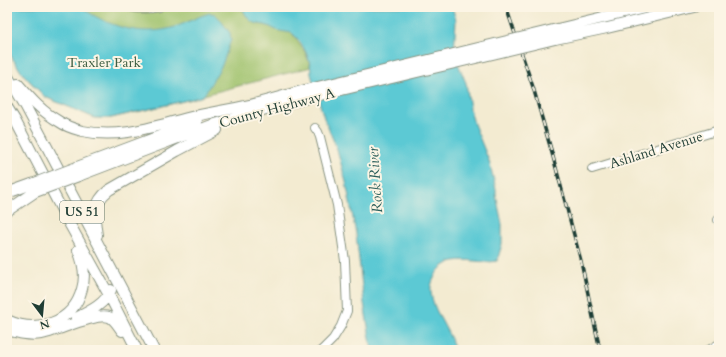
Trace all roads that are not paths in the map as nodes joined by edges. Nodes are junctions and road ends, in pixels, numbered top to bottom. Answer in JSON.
{"nodes":[{"id":1,"x":130,"y":7,"type":"edge"},
{"id":2,"x":159,"y":7,"type":"edge"},
{"id":3,"x":649,"y":7,"type":"edge"},
{"id":4,"x":694,"y":7,"type":"edge"},
{"id":5,"x":554,"y":34,"type":"junction"},
{"id":6,"x":7,"y":71,"type":"edge"},
{"id":7,"x":7,"y":75,"type":"edge"},
{"id":8,"x":306,"y":94,"type":"junction"},
{"id":9,"x":249,"y":105,"type":"junction"},
{"id":10,"x":7,"y":107,"type":"edge"},
{"id":11,"x":259,"y":111,"type":"junction"},
{"id":12,"x":315,"y":128,"type":"dead end"},
{"id":13,"x":719,"y":130,"type":"edge"},
{"id":14,"x":592,"y":169,"type":"dead end"},
{"id":15,"x":79,"y":171,"type":"junction"},
{"id":16,"x":7,"y":185,"type":"edge"},
{"id":17,"x":33,"y":188,"type":"junction"},
{"id":18,"x":7,"y":193,"type":"edge"},
{"id":19,"x":7,"y":202,"type":"edge"},
{"id":20,"x":7,"y":211,"type":"edge"},
{"id":21,"x":64,"y":214,"type":"junction"},
{"id":22,"x":99,"y":245,"type":"junction"},
{"id":23,"x":114,"y":274,"type":"junction"},
{"id":24,"x":109,"y":295,"type":"junction"},
{"id":25,"x":7,"y":320,"type":"edge"},
{"id":26,"x":57,"y":329,"type":"junction"},
{"id":27,"x":7,"y":330,"type":"edge"},
{"id":28,"x":719,"y":344,"type":"edge"},
{"id":29,"x":137,"y":350,"type":"edge"},
{"id":30,"x":154,"y":350,"type":"edge"},
{"id":31,"x":322,"y":350,"type":"edge"},
{"id":32,"x":709,"y":350,"type":"edge"}],
"edges":[{"from":1,"to":2,"type":"street"},
{"from":3,"to":5,"type":"main road"},
{"from":4,"to":5,"type":"main road"},
{"from":5,"to":8,"type":"main road","name":"County Highway A","bridge":true},
{"from":6,"to":9,"type":"main road"},
{"from":7,"to":22,"type":"main road","number":"US 51"},
{"from":8,"to":9,"type":"main road","name":"County Highway A"},
{"from":8,"to":11,"type":"main road","name":"County Highway A"},
{"from":9,"to":15,"type":"main road","name":"County Highway A"},
{"from":10,"to":21,"type":"main road","number":"US 51"},
{"from":11,"to":15,"type":"main road","name":"County Highway A"},
{"from":11,"to":22,"type":"main road"},
{"from":12,"to":31,"type":"street"},
{"from":13,"to":14,"type":"street","name":"Ashland Avenue"},
{"from":15,"to":17,"type":"main road","name":"County Highway A","bridge":true},
{"from":16,"to":17,"type":"main road"},
{"from":17,"to":18,"type":"main road","name":"County Highway A"},
{"from":17,"to":19,"type":"main road","name":"County Highway A"},
{"from":17,"to":20,"type":"main road"},
{"from":21,"to":24,"type":"main road","number":"US 51"},
{"from":21,"to":25,"type":"main road"},
{"from":22,"to":23,"type":"main road","number":"US 51"},
{"from":23,"to":24,"type":"main road"},
{"from":23,"to":30,"type":"main road","number":"US 51"},
{"from":24,"to":26,"type":"main road"},
{"from":24,"to":29,"type":"main road","number":"US 51"},
{"from":26,"to":27,"type":"main road"},
{"from":26,"to":29,"type":"main road"},
{"from":28,"to":32,"type":"street"}]}
